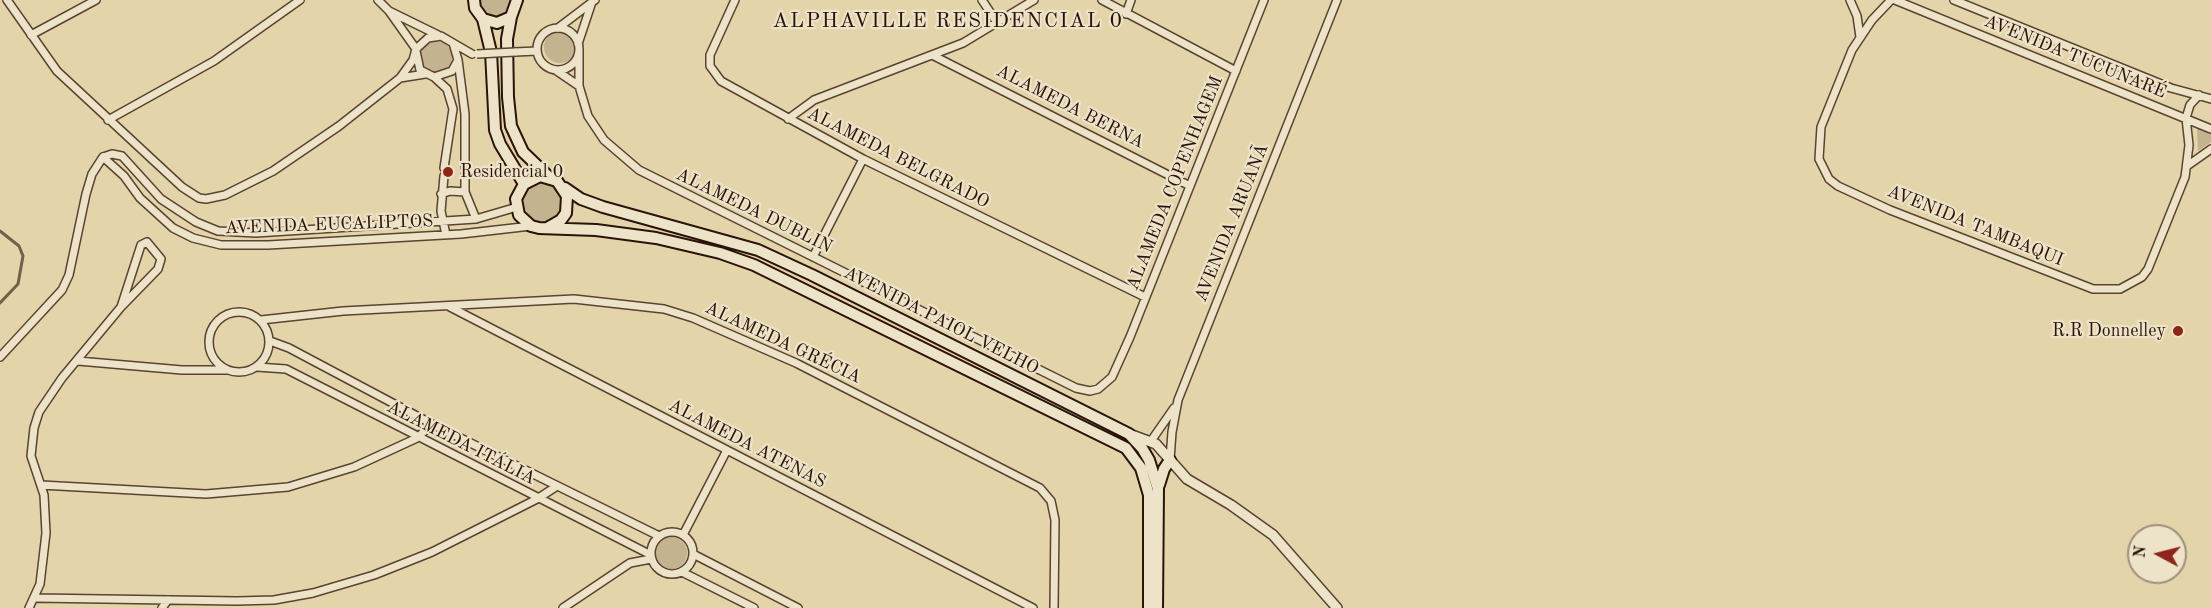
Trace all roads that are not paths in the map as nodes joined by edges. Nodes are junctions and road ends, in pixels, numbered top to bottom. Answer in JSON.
{"nodes":[{"id":1,"x":7,"y":0,"type":"edge"},
{"id":2,"x":96,"y":0,"type":"edge"},
{"id":3,"x":300,"y":0,"type":"edge"},
{"id":4,"x":378,"y":0,"type":"edge"},
{"id":5,"x":735,"y":0,"type":"edge"},
{"id":6,"x":982,"y":0,"type":"edge"},
{"id":7,"x":1034,"y":0,"type":"edge"},
{"id":8,"x":1102,"y":0,"type":"edge"},
{"id":9,"x":1131,"y":0,"type":"edge"},
{"id":10,"x":1264,"y":0,"type":"edge"},
{"id":11,"x":1337,"y":0,"type":"edge"},
{"id":12,"x":1850,"y":0,"type":"edge"},
{"id":13,"x":1893,"y":0,"type":"edge"},
{"id":14,"x":1954,"y":0,"type":"edge"},
{"id":15,"x":518,"y":2,"type":"edge"},
{"id":16,"x":593,"y":2,"type":"edge"},
{"id":17,"x":472,"y":3,"type":"edge"},
{"id":18,"x":389,"y":10,"type":"junction"},
{"id":19,"x":1126,"y":14,"type":"junction"},
{"id":20,"x":511,"y":17,"type":"junction"},
{"id":21,"x":483,"y":19,"type":"junction"},
{"id":22,"x":998,"y":24,"type":"junction"},
{"id":23,"x":558,"y":28,"type":"junction"},
{"id":24,"x":31,"y":35,"type":"junction"},
{"id":25,"x":441,"y":36,"type":"junction"},
{"id":26,"x":1860,"y":37,"type":"junction"},
{"id":27,"x":453,"y":43,"type":"junction"},
{"id":28,"x":578,"y":47,"type":"junction"},
{"id":29,"x":416,"y":50,"type":"junction"},
{"id":30,"x":537,"y":51,"type":"junction"},
{"id":31,"x":474,"y":54,"type":"junction"},
{"id":32,"x":934,"y":56,"type":"junction"},
{"id":33,"x":458,"y":58,"type":"junction"},
{"id":34,"x":554,"y":69,"type":"junction"},
{"id":35,"x":1236,"y":71,"type":"junction"},
{"id":36,"x":425,"y":75,"type":"junction"},
{"id":37,"x":434,"y":76,"type":"junction"},
{"id":38,"x":400,"y":78,"type":"junction"},
{"id":39,"x":579,"y":86,"type":"junction"},
{"id":40,"x":2199,"y":95,"type":"junction"},
{"id":41,"x":2211,"y":99,"type":"edge"},
{"id":42,"x":2186,"y":118,"type":"junction"},
{"id":43,"x":788,"y":119,"type":"junction"},
{"id":44,"x":108,"y":120,"type":"junction"},
{"id":45,"x":2211,"y":129,"type":"edge"},
{"id":46,"x":2211,"y":150,"type":"edge"},
{"id":47,"x":103,"y":157,"type":"junction"},
{"id":48,"x":862,"y":159,"type":"junction"},
{"id":49,"x":2187,"y":166,"type":"junction"},
{"id":50,"x":444,"y":168,"type":"dead end"},
{"id":51,"x":444,"y":176,"type":"dead end"},
{"id":52,"x":549,"y":177,"type":"junction"},
{"id":53,"x":524,"y":184,"type":"junction"},
{"id":54,"x":1190,"y":186,"type":"junction"},
{"id":55,"x":563,"y":188,"type":"junction"},
{"id":56,"x":465,"y":192,"type":"junction"},
{"id":57,"x":441,"y":194,"type":"junction"},
{"id":58,"x":517,"y":207,"type":"junction"},
{"id":59,"x":476,"y":219,"type":"junction"},
{"id":60,"x":442,"y":220,"type":"junction"},
{"id":61,"x":531,"y":226,"type":"junction"},
{"id":62,"x":547,"y":228,"type":"junction"},
{"id":63,"x":446,"y":235,"type":"junction"},
{"id":64,"x":813,"y":257,"type":"junction"},
{"id":65,"x":1145,"y":297,"type":"junction"},
{"id":66,"x":448,"y":305,"type":"junction"},
{"id":67,"x":121,"y":307,"type":"junction"},
{"id":68,"x":261,"y":320,"type":"junction"},
{"id":69,"x":270,"y":340,"type":"junction"},
{"id":70,"x":0,"y":357,"type":"edge"},
{"id":71,"x":78,"y":361,"type":"junction"},
{"id":72,"x":257,"y":367,"type":"junction"},
{"id":73,"x":226,"y":370,"type":"junction"},
{"id":74,"x":1112,"y":377,"type":"joint"},
{"id":75,"x":1178,"y":400,"type":"junction"},
{"id":76,"x":432,"y":424,"type":"junction"},
{"id":77,"x":1129,"y":434,"type":"junction"},
{"id":78,"x":417,"y":438,"type":"junction"},
{"id":79,"x":1151,"y":441,"type":"junction"},
{"id":80,"x":727,"y":450,"type":"junction"},
{"id":81,"x":1170,"y":460,"type":"junction"},
{"id":82,"x":41,"y":485,"type":"junction"},
{"id":83,"x":557,"y":486,"type":"junction"},
{"id":84,"x":1158,"y":489,"type":"junction"},
{"id":85,"x":537,"y":499,"type":"junction"},
{"id":86,"x":682,"y":535,"type":"junction"},
{"id":87,"x":658,"y":536,"type":"junction"},
{"id":88,"x":693,"y":554,"type":"junction"},
{"id":89,"x":651,"y":557,"type":"junction"},
{"id":90,"x":682,"y":572,"type":"junction"},
{"id":91,"x":36,"y":597,"type":"junction"},
{"id":92,"x":168,"y":600,"type":"junction"},
{"id":93,"x":742,"y":605,"type":"edge"},
{"id":94,"x":29,"y":608,"type":"edge"},
{"id":95,"x":162,"y":608,"type":"edge"},
{"id":96,"x":562,"y":608,"type":"edge"},
{"id":97,"x":754,"y":608,"type":"edge"},
{"id":98,"x":798,"y":608,"type":"edge"},
{"id":99,"x":1033,"y":608,"type":"edge"},
{"id":100,"x":1054,"y":608,"type":"edge"},
{"id":101,"x":1149,"y":608,"type":"edge"},
{"id":102,"x":1157,"y":608,"type":"edge"},
{"id":103,"x":1337,"y":608,"type":"edge"}],
"edges":[{"from":1,"to":24,"type":"street"},
{"from":2,"to":24,"type":"street"},
{"from":3,"to":44,"type":"street"},
{"from":4,"to":18,"type":"street"},
{"from":5,"to":43,"type":"street","name":"ALAMEDA BELGRADO"},
{"from":6,"to":22,"type":"street"},
{"from":7,"to":22,"type":"street"},
{"from":8,"to":19,"type":"street"},
{"from":9,"to":19,"type":"street"},
{"from":10,"to":35,"type":"street","name":"ALAMEDA COPENHAGEM"},
{"from":11,"to":75,"type":"street","name":"AVENIDA ARUANÃ"},
{"from":12,"to":26,"type":"street"},
{"from":13,"to":26,"type":"street","name":"AVENIDA TAMBAQUI"},
{"from":13,"to":42,"type":"street","name":"AVENIDA TUCUNARÉ"},
{"from":14,"to":40,"type":"street","name":"AVENIDA TUCUNARÉ"},
{"from":15,"to":20,"type":"main road","name":"AVENIDA PAIOL VELHO"},
{"from":16,"to":23,"type":"street"},
{"from":16,"to":28,"type":"street"},
{"from":17,"to":21,"type":"main road"},
{"from":18,"to":25,"type":"street"},
{"from":18,"to":29,"type":"street"},
{"from":19,"to":35,"type":"street"},
{"from":20,"to":21,"type":"main road"},
{"from":20,"to":52,"type":"main road","name":"AVENIDA PAIOL VELHO"},
{"from":21,"to":53,"type":"main road"},
{"from":22,"to":32,"type":"street"},
{"from":23,"to":28,"type":"street"},
{"from":23,"to":30,"type":"street"},
{"from":24,"to":44,"type":"street"},
{"from":25,"to":27,"type":"street"},
{"from":25,"to":29,"type":"street"},
{"from":26,"to":49,"type":"street","name":"AVENIDA TAMBAQUI"},
{"from":27,"to":31,"type":"street"},
{"from":27,"to":33,"type":"street"},
{"from":28,"to":34,"type":"street"},
{"from":28,"to":39,"type":"street","name":"ALAMEDA DUBLIN"},
{"from":29,"to":36,"type":"street"},
{"from":29,"to":38,"type":"street"},
{"from":30,"to":31,"type":"street","bridge":true},
{"from":30,"to":34,"type":"street"},
{"from":31,"to":33,"type":"street"},
{"from":32,"to":43,"type":"street"},
{"from":32,"to":54,"type":"street","name":"ALAMEDA BERNA"},
{"from":33,"to":37,"type":"street"},
{"from":33,"to":56,"type":"street"},
{"from":34,"to":39,"type":"street"},
{"from":35,"to":54,"type":"street","name":"ALAMEDA COPENHAGEM"},
{"from":36,"to":37,"type":"street"},
{"from":36,"to":38,"type":"street"},
{"from":37,"to":50,"type":"street"},
{"from":38,"to":44,"type":"street"},
{"from":39,"to":64,"type":"street","name":"ALAMEDA DUBLIN"},
{"from":40,"to":41,"type":"street","name":"AVENIDA TUCUNARÉ"},
{"from":40,"to":42,"type":"street"},
{"from":42,"to":45,"type":"street","name":"AVENIDA TUCUNARÉ"},
{"from":42,"to":49,"type":"street","name":"AVENIDA TAMBAQUI"},
{"from":43,"to":48,"type":"street","name":"ALAMEDA BELGRADO"},
{"from":46,"to":49,"type":"street"},
{"from":47,"to":60,"type":"street","name":"AVENIDA EUCALIPTOS"},
{"from":47,"to":63,"type":"street","name":"AVENIDA EUCALIPTOS"},
{"from":47,"to":70,"type":"street"},
{"from":48,"to":64,"type":"street"},
{"from":48,"to":65,"type":"street","name":"ALAMEDA BELGRADO"},
{"from":51,"to":57,"type":"street"},
{"from":52,"to":53,"type":"main road"},
{"from":52,"to":55,"type":"main road","name":"AVENIDA PAIOL VELHO"},
{"from":53,"to":58,"type":"main road"},
{"from":54,"to":65,"type":"street","name":"ALAMEDA COPENHAGEM"},
{"from":55,"to":62,"type":"main road"},
{"from":55,"to":77,"type":"main road","name":"AVENIDA PAIOL VELHO"},
{"from":56,"to":57,"type":"street"},
{"from":56,"to":59,"type":"street"},
{"from":57,"to":60,"type":"street"},
{"from":58,"to":59,"type":"street","name":"AVENIDA EUCALIPTOS"},
{"from":58,"to":61,"type":"main road"},
{"from":59,"to":60,"type":"street","name":"AVENIDA EUCALIPTOS"},
{"from":60,"to":63,"type":"street"},
{"from":61,"to":62,"type":"main road","name":"AVENIDA PAIOL VELHO"},
{"from":61,"to":63,"type":"street","name":"AVENIDA EUCALIPTOS"},
{"from":62,"to":101,"type":"main road","name":"AVENIDA PAIOL VELHO"},
{"from":64,"to":74,"type":"street","name":"ALAMEDA DUBLIN"},
{"from":65,"to":74,"type":"street","name":"ALAMEDA COPENHAGEM"},
{"from":66,"to":68,"type":"street","name":"ALAMEDA GRÉCIA"},
{"from":66,"to":80,"type":"street","name":"ALAMEDA ATENAS"},
{"from":66,"to":100,"type":"street","name":"ALAMEDA GRÉCIA"},
{"from":67,"to":67,"type":"street"},
{"from":67,"to":71,"type":"street"},
{"from":68,"to":69,"type":"street"},
{"from":68,"to":73,"type":"street"},
{"from":69,"to":72,"type":"street"},
{"from":69,"to":76,"type":"street","name":"ALAMEDA ITÁLIA"},
{"from":71,"to":73,"type":"street"},
{"from":71,"to":82,"type":"street"},
{"from":72,"to":73,"type":"street"},
{"from":72,"to":78,"type":"street","name":"ALAMEDA ITÁLIA"},
{"from":75,"to":79,"type":"street"},
{"from":75,"to":81,"type":"street","name":"AVENIDA ARUANÃ"},
{"from":76,"to":78,"type":"street"},
{"from":76,"to":83,"type":"street","name":"ALAMEDA ITÁLIA"},
{"from":77,"to":79,"type":"street"},
{"from":77,"to":84,"type":"main road","name":"AVENIDA PAIOL VELHO"},
{"from":78,"to":82,"type":"street"},
{"from":78,"to":85,"type":"street","name":"ALAMEDA ITÁLIA"},
{"from":79,"to":81,"type":"street"},
{"from":80,"to":86,"type":"street"},
{"from":80,"to":99,"type":"street","name":"ALAMEDA ATENAS"},
{"from":81,"to":84,"type":"main road"},
{"from":81,"to":103,"type":"street"},
{"from":82,"to":91,"type":"street"},
{"from":83,"to":85,"type":"street"},
{"from":83,"to":87,"type":"street","name":"ALAMEDA ITÁLIA"},
{"from":84,"to":102,"type":"main road","name":"AVENIDA PAIOL VELHO"},
{"from":85,"to":89,"type":"street","name":"ALAMEDA ITÁLIA"},
{"from":85,"to":92,"type":"street"},
{"from":86,"to":87,"type":"street"},
{"from":86,"to":88,"type":"street"},
{"from":87,"to":89,"type":"street"},
{"from":88,"to":90,"type":"street"},
{"from":88,"to":98,"type":"street"},
{"from":89,"to":90,"type":"street"},
{"from":89,"to":96,"type":"street"},
{"from":90,"to":93,"type":"street"},
{"from":91,"to":92,"type":"street"},
{"from":91,"to":94,"type":"street"},
{"from":92,"to":95,"type":"street"},
{"from":93,"to":97,"type":"street"}]}
